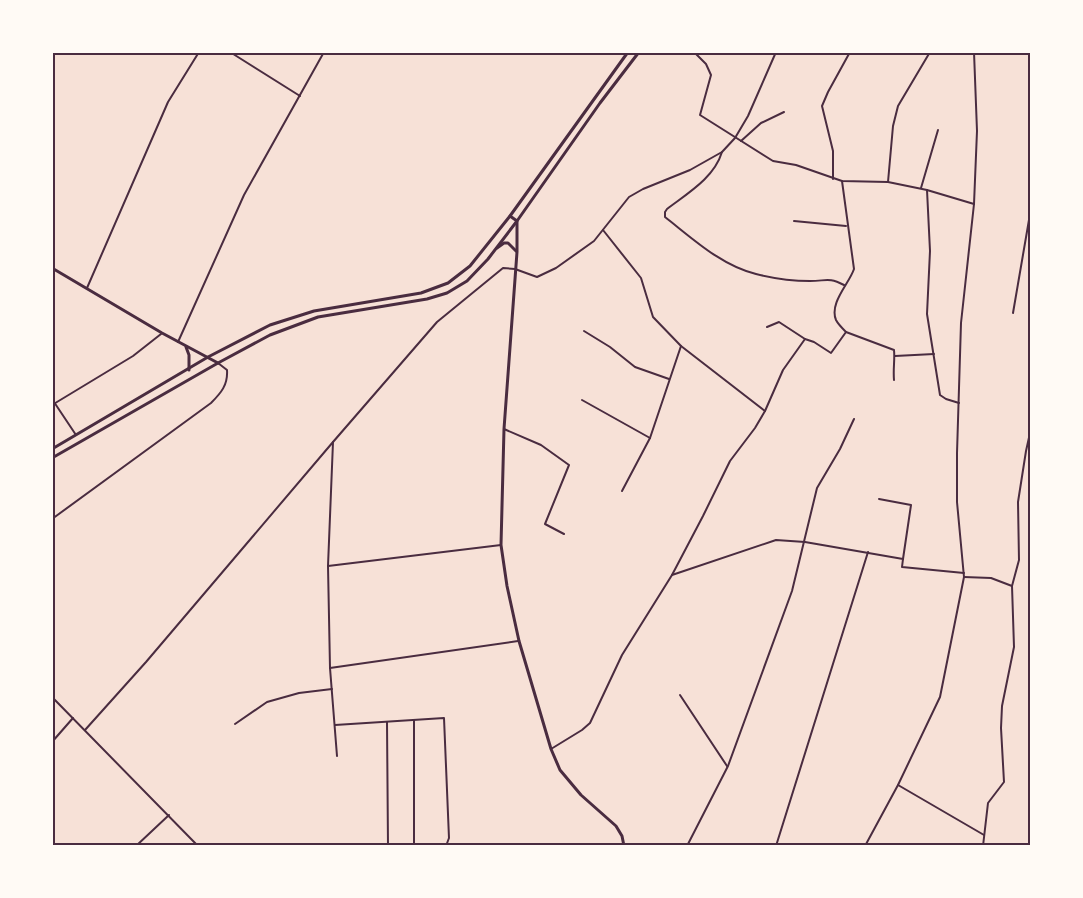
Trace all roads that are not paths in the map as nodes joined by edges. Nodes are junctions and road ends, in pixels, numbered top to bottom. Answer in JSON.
{"nodes":[{"id":1,"x":199,"y":52,"type":"edge"},
{"id":2,"x":230,"y":52,"type":"edge"},
{"id":3,"x":324,"y":52,"type":"edge"},
{"id":4,"x":628,"y":52,"type":"edge"},
{"id":5,"x":639,"y":52,"type":"edge"},
{"id":6,"x":694,"y":52,"type":"edge"},
{"id":7,"x":776,"y":52,"type":"edge"},
{"id":8,"x":850,"y":52,"type":"edge"},
{"id":9,"x":930,"y":52,"type":"edge"},
{"id":10,"x":974,"y":52,"type":"edge"},
{"id":11,"x":300,"y":96,"type":"junction"},
{"id":12,"x":784,"y":112,"type":"dead end"},
{"id":13,"x":938,"y":130,"type":"dead end"},
{"id":14,"x":735,"y":138,"type":"junction"},
{"id":15,"x":741,"y":141,"type":"junction"},
{"id":16,"x":722,"y":152,"type":"junction"},
{"id":17,"x":833,"y":179,"type":"junction"},
{"id":18,"x":842,"y":181,"type":"junction"},
{"id":19,"x":888,"y":182,"type":"junction"},
{"id":20,"x":921,"y":188,"type":"junction"},
{"id":21,"x":927,"y":190,"type":"junction"},
{"id":22,"x":974,"y":204,"type":"junction"},
{"id":23,"x":1030,"y":214,"type":"edge"},
{"id":24,"x":510,"y":216,"type":"junction"},
{"id":25,"x":517,"y":221,"type":"junction"},
{"id":26,"x":794,"y":221,"type":"dead end"},
{"id":27,"x":847,"y":226,"type":"junction"},
{"id":28,"x":603,"y":230,"type":"junction"},
{"id":29,"x":496,"y":248,"type":"junction"},
{"id":30,"x":517,"y":252,"type":"junction"},
{"id":31,"x":52,"y":268,"type":"edge"},
{"id":32,"x":515,"y":269,"type":"junction"},
{"id":33,"x":845,"y":286,"type":"junction"},
{"id":34,"x":87,"y":288,"type":"junction"},
{"id":35,"x":1013,"y":313,"type":"dead end"},
{"id":36,"x":767,"y":327,"type":"dead end"},
{"id":37,"x":584,"y":331,"type":"dead end"},
{"id":38,"x":846,"y":332,"type":"junction"},
{"id":39,"x":162,"y":333,"type":"junction"},
{"id":40,"x":805,"y":340,"type":"junction"},
{"id":41,"x":178,"y":342,"type":"junction"},
{"id":42,"x":186,"y":346,"type":"junction"},
{"id":43,"x":681,"y":346,"type":"junction"},
{"id":44,"x":934,"y":354,"type":"junction"},
{"id":45,"x":895,"y":356,"type":"junction"},
{"id":46,"x":208,"y":357,"type":"junction"},
{"id":47,"x":218,"y":362,"type":"junction"},
{"id":48,"x":188,"y":370,"type":"junction"},
{"id":49,"x":668,"y":379,"type":"junction"},
{"id":50,"x":894,"y":380,"type":"dead end"},
{"id":51,"x":52,"y":399,"type":"edge"},
{"id":52,"x":582,"y":400,"type":"dead end"},
{"id":53,"x":959,"y":403,"type":"junction"},
{"id":54,"x":54,"y":404,"type":"edge"},
{"id":55,"x":766,"y":411,"type":"junction"},
{"id":56,"x":854,"y":419,"type":"dead end"},
{"id":57,"x":504,"y":429,"type":"junction"},
{"id":58,"x":1030,"y":433,"type":"edge"},
{"id":59,"x":77,"y":435,"type":"junction"},
{"id":60,"x":650,"y":438,"type":"junction"},
{"id":61,"x":333,"y":442,"type":"junction"},
{"id":62,"x":52,"y":449,"type":"edge"},
{"id":63,"x":52,"y":458,"type":"edge"},
{"id":64,"x":622,"y":491,"type":"dead end"},
{"id":65,"x":879,"y":499,"type":"dead end"},
{"id":66,"x":52,"y":518,"type":"edge"},
{"id":67,"x":564,"y":534,"type":"dead end"},
{"id":68,"x":805,"y":542,"type":"junction"},
{"id":69,"x":501,"y":545,"type":"junction"},
{"id":70,"x":868,"y":552,"type":"junction"},
{"id":71,"x":903,"y":559,"type":"junction"},
{"id":72,"x":328,"y":566,"type":"junction"},
{"id":73,"x":672,"y":575,"type":"junction"},
{"id":74,"x":964,"y":575,"type":"junction"},
{"id":75,"x":1012,"y":586,"type":"junction"},
{"id":76,"x":519,"y":641,"type":"junction"},
{"id":77,"x":330,"y":668,"type":"junction"},
{"id":78,"x":332,"y":690,"type":"junction"},
{"id":79,"x":680,"y":695,"type":"dead end"},
{"id":80,"x":52,"y":697,"type":"edge"},
{"id":81,"x":73,"y":718,"type":"junction"},
{"id":82,"x":414,"y":720,"type":"junction"},
{"id":83,"x":387,"y":722,"type":"junction"},
{"id":84,"x":235,"y":724,"type":"dead end"},
{"id":85,"x":335,"y":725,"type":"junction"},
{"id":86,"x":85,"y":730,"type":"junction"},
{"id":87,"x":52,"y":742,"type":"edge"},
{"id":88,"x":551,"y":749,"type":"junction"},
{"id":89,"x":337,"y":756,"type":"dead end"},
{"id":90,"x":728,"y":766,"type":"junction"},
{"id":91,"x":898,"y":785,"type":"junction"},
{"id":92,"x":169,"y":815,"type":"junction"},
{"id":93,"x":984,"y":835,"type":"junction"},
{"id":94,"x":136,"y":846,"type":"edge"},
{"id":95,"x":198,"y":846,"type":"edge"},
{"id":96,"x":388,"y":846,"type":"edge"},
{"id":97,"x":414,"y":846,"type":"edge"},
{"id":98,"x":446,"y":846,"type":"edge"},
{"id":99,"x":624,"y":846,"type":"edge"},
{"id":100,"x":688,"y":846,"type":"edge"},
{"id":101,"x":776,"y":846,"type":"edge"},
{"id":102,"x":865,"y":846,"type":"edge"},
{"id":103,"x":983,"y":846,"type":"edge"}],
"edges":[{"from":1,"to":34,"type":"street"},
{"from":2,"to":11,"type":"street"},
{"from":3,"to":11,"type":"street"},
{"from":4,"to":24,"type":"main road"},
{"from":5,"to":25,"type":"main road"},
{"from":6,"to":14,"type":"street"},
{"from":7,"to":14,"type":"street"},
{"from":8,"to":17,"type":"street"},
{"from":9,"to":19,"type":"street"},
{"from":10,"to":22,"type":"street"},
{"from":11,"to":41,"type":"street"},
{"from":12,"to":15,"type":"street"},
{"from":13,"to":20,"type":"street"},
{"from":14,"to":15,"type":"street"},
{"from":14,"to":16,"type":"street"},
{"from":15,"to":17,"type":"street"},
{"from":16,"to":28,"type":"street"},
{"from":16,"to":33,"type":"street"},
{"from":17,"to":18,"type":"street"},
{"from":18,"to":19,"type":"street"},
{"from":18,"to":27,"type":"street"},
{"from":19,"to":20,"type":"street"},
{"from":20,"to":21,"type":"street"},
{"from":21,"to":22,"type":"street"},
{"from":21,"to":44,"type":"street"},
{"from":22,"to":53,"type":"street"},
{"from":23,"to":35,"type":"street"},
{"from":24,"to":25,"type":"main road"},
{"from":24,"to":46,"type":"main road"},
{"from":25,"to":29,"type":"main road"},
{"from":25,"to":30,"type":"main road"},
{"from":26,"to":27,"type":"street"},
{"from":27,"to":33,"type":"street"},
{"from":28,"to":32,"type":"street"},
{"from":28,"to":43,"type":"street"},
{"from":29,"to":30,"type":"main road"},
{"from":29,"to":47,"type":"main road"},
{"from":30,"to":32,"type":"main road"},
{"from":31,"to":34,"type":"main road"},
{"from":32,"to":57,"type":"main road"},
{"from":32,"to":61,"type":"street"},
{"from":33,"to":38,"type":"street"},
{"from":34,"to":39,"type":"main road"},
{"from":36,"to":40,"type":"street"},
{"from":37,"to":49,"type":"street"},
{"from":38,"to":40,"type":"street"},
{"from":38,"to":45,"type":"street"},
{"from":39,"to":41,"type":"main road"},
{"from":39,"to":54,"type":"street"},
{"from":40,"to":55,"type":"street"},
{"from":41,"to":42,"type":"main road"},
{"from":42,"to":46,"type":"main road"},
{"from":42,"to":48,"type":"main road"},
{"from":43,"to":49,"type":"street"},
{"from":43,"to":55,"type":"street"},
{"from":44,"to":45,"type":"street"},
{"from":44,"to":53,"type":"street"},
{"from":45,"to":50,"type":"street"},
{"from":46,"to":47,"type":"main road"},
{"from":46,"to":48,"type":"main road"},
{"from":47,"to":63,"type":"main road"},
{"from":47,"to":66,"type":"street"},
{"from":48,"to":59,"type":"main road"},
{"from":49,"to":60,"type":"street"},
{"from":51,"to":54,"type":"street"},
{"from":52,"to":60,"type":"street"},
{"from":53,"to":74,"type":"street"},
{"from":54,"to":59,"type":"street"},
{"from":55,"to":73,"type":"street"},
{"from":56,"to":68,"type":"street"},
{"from":57,"to":67,"type":"street"},
{"from":57,"to":69,"type":"main road"},
{"from":58,"to":75,"type":"street"},
{"from":59,"to":62,"type":"main road"},
{"from":60,"to":64,"type":"street"},
{"from":61,"to":72,"type":"street"},
{"from":61,"to":86,"type":"street"},
{"from":65,"to":71,"type":"street"},
{"from":68,"to":70,"type":"street"},
{"from":68,"to":73,"type":"street"},
{"from":68,"to":90,"type":"street"},
{"from":69,"to":72,"type":"street"},
{"from":69,"to":76,"type":"main road"},
{"from":70,"to":71,"type":"street"},
{"from":70,"to":101,"type":"street"},
{"from":71,"to":74,"type":"street"},
{"from":72,"to":77,"type":"street"},
{"from":73,"to":88,"type":"street"},
{"from":74,"to":75,"type":"street"},
{"from":74,"to":91,"type":"street"},
{"from":75,"to":93,"type":"street"},
{"from":76,"to":77,"type":"street"},
{"from":76,"to":88,"type":"main road"},
{"from":77,"to":78,"type":"street"},
{"from":78,"to":84,"type":"street"},
{"from":78,"to":85,"type":"street"},
{"from":79,"to":90,"type":"street"},
{"from":80,"to":81,"type":"street"},
{"from":81,"to":86,"type":"street"},
{"from":81,"to":87,"type":"street"},
{"from":82,"to":83,"type":"street"},
{"from":82,"to":97,"type":"street"},
{"from":82,"to":98,"type":"street"},
{"from":83,"to":85,"type":"street"},
{"from":83,"to":96,"type":"street"},
{"from":85,"to":89,"type":"street"},
{"from":86,"to":92,"type":"street"},
{"from":88,"to":99,"type":"main road"},
{"from":90,"to":100,"type":"street"},
{"from":91,"to":93,"type":"street"},
{"from":91,"to":102,"type":"street"},
{"from":92,"to":94,"type":"street"},
{"from":92,"to":95,"type":"street"},
{"from":93,"to":103,"type":"street"}]}
